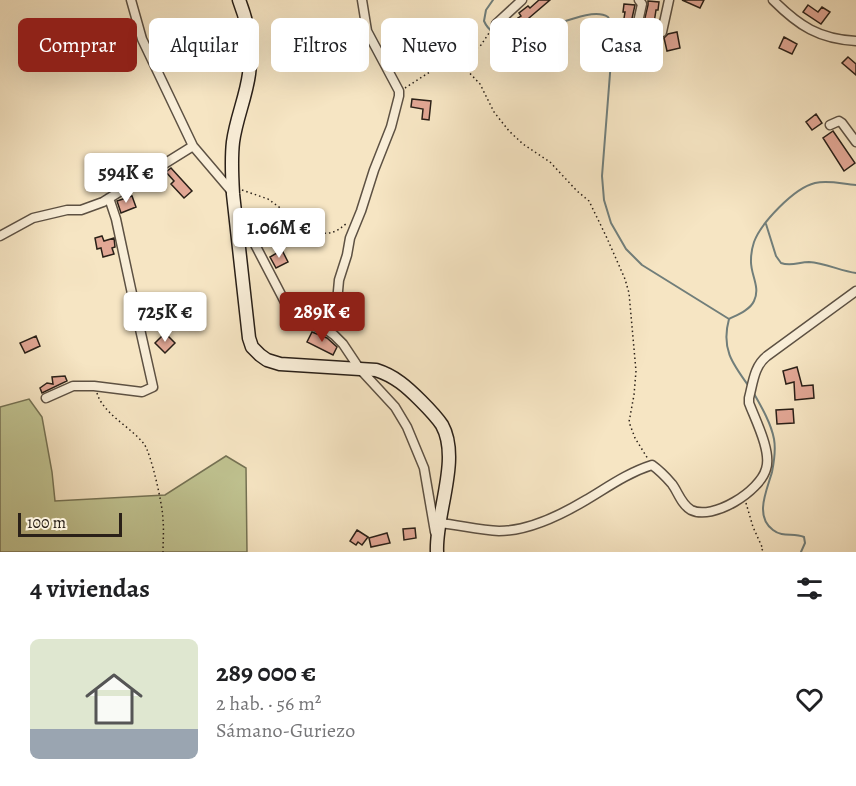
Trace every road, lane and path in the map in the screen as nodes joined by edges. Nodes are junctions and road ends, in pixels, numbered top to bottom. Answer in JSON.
{"nodes":[{"id":1,"x":131,"y":0,"type":"edge"},
{"id":2,"x":239,"y":0,"type":"edge"},
{"id":3,"x":362,"y":0,"type":"edge"},
{"id":4,"x":522,"y":0,"type":"edge"},
{"id":5,"x":639,"y":0,"type":"edge"},
{"id":6,"x":669,"y":0,"type":"edge"},
{"id":7,"x":773,"y":0,"type":"edge"},
{"id":8,"x":502,"y":18,"type":"edge"},
{"id":9,"x":639,"y":18,"type":"edge"},
{"id":10,"x":663,"y":27,"type":"edge"},
{"id":11,"x":488,"y":34,"type":"dead end"},
{"id":12,"x":856,"y":41,"type":"edge"},
{"id":13,"x":478,"y":47,"type":"edge"},
{"id":14,"x":429,"y":72,"type":"edge"},
{"id":15,"x":469,"y":72,"type":"edge"},
{"id":16,"x":399,"y":91,"type":"junction"},
{"id":17,"x":830,"y":125,"type":"dead end"},
{"id":18,"x":856,"y":142,"type":"edge"},
{"id":19,"x":193,"y":146,"type":"junction"},
{"id":20,"x":233,"y":195,"type":"junction"},
{"id":21,"x":109,"y":198,"type":"junction"},
{"id":22,"x":361,"y":211,"type":"junction"},
{"id":23,"x":0,"y":236,"type":"edge"},
{"id":24,"x":856,"y":291,"type":"edge"},
{"id":25,"x":327,"y":330,"type":"junction"},
{"id":26,"x":359,"y":368,"type":"junction"},
{"id":27,"x":94,"y":386,"type":"junction"},
{"id":28,"x":46,"y":398,"type":"dead end"},
{"id":29,"x":652,"y":465,"type":"junction"},
{"id":30,"x":743,"y":495,"type":"junction"},
{"id":31,"x":439,"y":523,"type":"junction"},
{"id":32,"x":437,"y":546,"type":"edge"},
{"id":33,"x":163,"y":552,"type":"edge"},
{"id":34,"x":760,"y":552,"type":"edge"}],
"edges":[{"from":1,"to":19,"type":"street"},
{"from":2,"to":20,"type":"street"},
{"from":3,"to":16,"type":"street"},
{"from":4,"to":8,"type":"street"},
{"from":5,"to":9,"type":"street"},
{"from":6,"to":10,"type":"street"},
{"from":7,"to":12,"type":"street"},
{"from":11,"to":13,"type":"path"},
{"from":14,"to":16,"type":"path"},
{"from":15,"to":29,"type":"path"},
{"from":16,"to":22,"type":"street"},
{"from":17,"to":18,"type":"street"},
{"from":19,"to":20,"type":"street"},
{"from":19,"to":21,"type":"street"},
{"from":20,"to":22,"type":"path"},
{"from":20,"to":25,"type":"street"},
{"from":20,"to":26,"type":"street"},
{"from":21,"to":23,"type":"street"},
{"from":21,"to":27,"type":"street"},
{"from":22,"to":25,"type":"street"},
{"from":24,"to":30,"type":"street"},
{"from":25,"to":26,"type":"street"},
{"from":26,"to":31,"type":"street"},
{"from":26,"to":32,"type":"street"},
{"from":27,"to":28,"type":"street"},
{"from":27,"to":33,"type":"path"},
{"from":29,"to":30,"type":"street"},
{"from":29,"to":31,"type":"street"},
{"from":30,"to":34,"type":"path"},
{"from":31,"to":32,"type":"street"}]}
